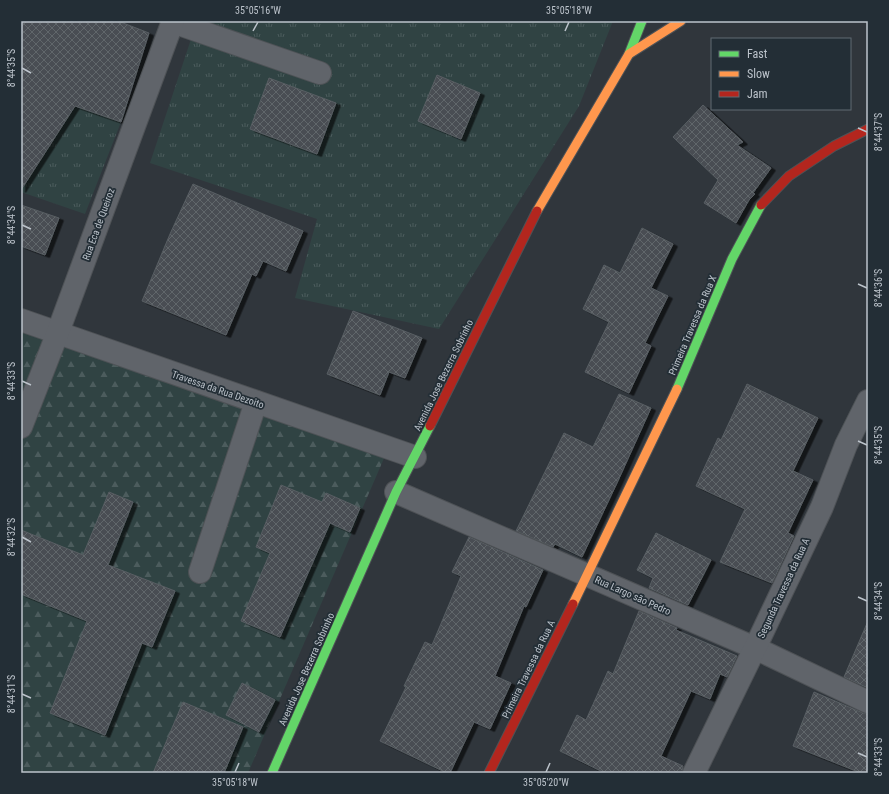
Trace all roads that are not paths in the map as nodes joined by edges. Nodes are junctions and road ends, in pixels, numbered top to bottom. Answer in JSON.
{"nodes":[{"id":1,"x":173,"y":21,"type":"edge"},
{"id":2,"x":642,"y":21,"type":"edge"},
{"id":3,"x":681,"y":21,"type":"edge"},
{"id":4,"x":629,"y":54,"type":"junction"},
{"id":5,"x":320,"y":73,"type":"dead end"},
{"id":6,"x":868,"y":129,"type":"edge"},
{"id":7,"x":21,"y":320,"type":"edge"},
{"id":8,"x":58,"y":332,"type":"junction"},
{"id":9,"x":868,"y":401,"type":"edge"},
{"id":10,"x":256,"y":402,"type":"junction"},
{"id":11,"x":21,"y":427,"type":"edge"},
{"id":12,"x":415,"y":457,"type":"junction"},
{"id":13,"x":396,"y":492,"type":"junction"},
{"id":14,"x":200,"y":572,"type":"dead end"},
{"id":15,"x":587,"y":575,"type":"junction"},
{"id":16,"x":755,"y":648,"type":"junction"},
{"id":17,"x":868,"y":702,"type":"edge"},
{"id":18,"x":272,"y":773,"type":"edge"},
{"id":19,"x":489,"y":773,"type":"edge"},
{"id":20,"x":694,"y":773,"type":"edge"}],
"edges":[{"from":1,"to":5,"type":"street"},
{"from":1,"to":8,"type":"street","name":"Rua Eca de Queiroz"},
{"from":2,"to":4,"type":"main road"},
{"from":3,"to":4,"type":"main road","name":"Avenida Jose Bezerra Sobrinho"},
{"from":4,"to":12,"type":"main road","name":"Avenida Jose Bezerra Sobrinho"},
{"from":6,"to":15,"type":"main road","name":"Primeira Travessa da Rua X"},
{"from":7,"to":8,"type":"street","name":"Travessa da Rua Dezoito"},
{"from":8,"to":10,"type":"street","name":"Travessa da Rua Dezoito"},
{"from":8,"to":11,"type":"street","name":"Rua Eca de Queiroz"},
{"from":9,"to":16,"type":"street","name":"Segunda Travessa da Rua A"},
{"from":10,"to":12,"type":"street","name":"Travessa da Rua Dezoito"},
{"from":10,"to":14,"type":"street"},
{"from":12,"to":13,"type":"main road","name":"Avenida Jose Bezerra Sobrinho"},
{"from":13,"to":15,"type":"street","name":"Rua Largo são Pedro"},
{"from":13,"to":18,"type":"main road","name":"Avenida Jose Bezerra Sobrinho"},
{"from":15,"to":16,"type":"street","name":"Rua Largo são Pedro"},
{"from":15,"to":19,"type":"main road","name":"Primeira Travessa da Rua A"},
{"from":16,"to":17,"type":"street","name":"Rua Largo são Pedro"},
{"from":16,"to":20,"type":"street","name":"Segunda Travessa da Rua A"}]}
